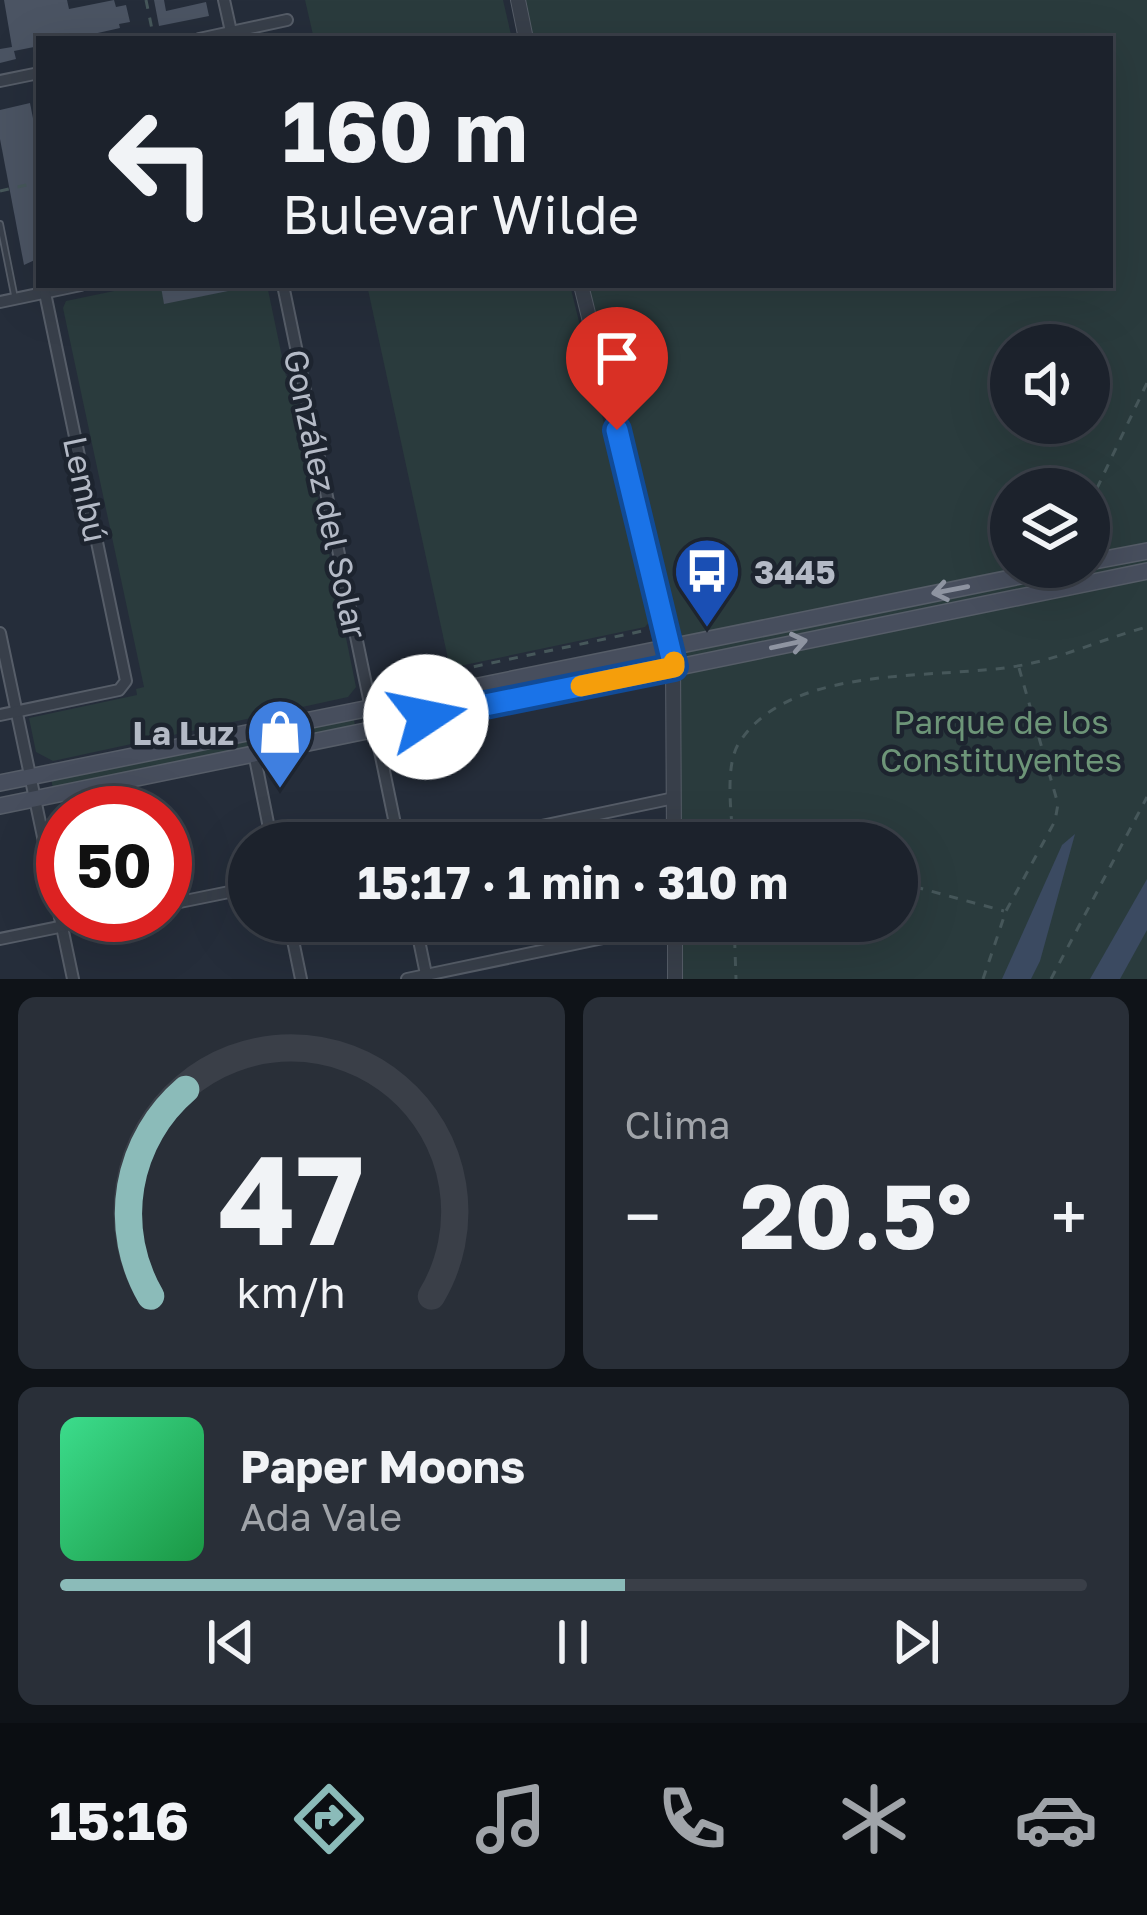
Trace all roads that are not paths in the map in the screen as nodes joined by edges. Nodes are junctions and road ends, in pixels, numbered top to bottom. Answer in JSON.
{"nodes":[{"id":1,"x":224,"y":0,"type":"edge"},
{"id":2,"x":518,"y":0,"type":"edge"},
{"id":3,"x":286,"y":20,"type":"dead end"},
{"id":4,"x":232,"y":36,"type":"edge"},
{"id":5,"x":525,"y":36,"type":"edge"},
{"id":6,"x":36,"y":74,"type":"edge"},
{"id":7,"x":0,"y":81,"type":"edge"},
{"id":8,"x":0,"y":224,"type":"edge"},
{"id":9,"x":66,"y":288,"type":"edge"},
{"id":10,"x":284,"y":288,"type":"edge"},
{"id":11,"x":582,"y":288,"type":"edge"},
{"id":12,"x":45,"y":292,"type":"junction"},
{"id":13,"x":15,"y":299,"type":"junction"},
{"id":14,"x":0,"y":302,"type":"edge"},
{"id":15,"x":1147,"y":551,"type":"edge"},
{"id":16,"x":1110,"y":558,"type":"edge"},
{"id":17,"x":1147,"y":571,"type":"edge"},
{"id":18,"x":990,"y":582,"type":"edge"},
{"id":19,"x":0,"y":633,"type":"edge"},
{"id":20,"x":670,"y":645,"type":"junction"},
{"id":21,"x":674,"y":667,"type":"junction"},
{"id":22,"x":370,"y":705,"type":"junction"},
{"id":23,"x":16,"y":711,"type":"junction"},
{"id":24,"x":0,"y":715,"type":"edge"},
{"id":25,"x":375,"y":728,"type":"junction"},
{"id":26,"x":254,"y":753,"type":"junction"},
{"id":27,"x":31,"y":776,"type":"junction"},
{"id":28,"x":0,"y":783,"type":"edge"},
{"id":29,"x":674,"y":798,"type":"junction"},
{"id":30,"x":35,"y":799,"type":"junction"},
{"id":31,"x":36,"y":804,"type":"edge"},
{"id":32,"x":0,"y":806,"type":"edge"},
{"id":33,"x":268,"y":822,"type":"edge"},
{"id":34,"x":395,"y":822,"type":"edge"},
{"id":35,"x":560,"y":822,"type":"edge"},
{"id":36,"x":674,"y":822,"type":"edge"},
{"id":37,"x":228,"y":892,"type":"edge"},
{"id":38,"x":192,"y":900,"type":"edge"},
{"id":39,"x":36,"y":932,"type":"edge"},
{"id":40,"x":0,"y":939,"type":"edge"},
{"id":41,"x":65,"y":942,"type":"edge"},
{"id":42,"x":293,"y":942,"type":"edge"},
{"id":43,"x":419,"y":942,"type":"edge"},
{"id":44,"x":584,"y":942,"type":"edge"},
{"id":45,"x":675,"y":942,"type":"edge"},
{"id":46,"x":426,"y":977,"type":"edge"},
{"id":47,"x":74,"y":979,"type":"edge"},
{"id":48,"x":301,"y":979,"type":"edge"},
{"id":49,"x":407,"y":979,"type":"edge"},
{"id":50,"x":675,"y":979,"type":"edge"}],
"edges":[{"from":1,"to":4,"type":"street"},
{"from":2,"to":5,"type":"street"},
{"from":3,"to":4,"type":"street"},
{"from":6,"to":7,"type":"street"},
{"from":8,"to":13,"type":"lane"},
{"from":9,"to":12,"type":"street"},
{"from":10,"to":22,"type":"street","name":"González del Solar"},
{"from":11,"to":20,"type":"street"},
{"from":12,"to":13,"type":"street"},
{"from":12,"to":23,"type":"street","name":"Lembú"},
{"from":13,"to":14,"type":"street"},
{"from":15,"to":16,"type":"main road"},
{"from":21,"to":17,"type":"main road","one_way":true},
{"from":18,"to":20,"type":"main road","one_way":true},
{"from":19,"to":23,"type":"street"},
{"from":20,"to":21,"type":"street"},
{"from":20,"to":22,"type":"main road"},
{"from":21,"to":25,"type":"main road"},
{"from":21,"to":29,"type":"street"},
{"from":22,"to":25,"type":"street","name":"González del Solar"},
{"from":22,"to":27,"type":"main road"},
{"from":23,"to":24,"type":"street"},
{"from":23,"to":27,"type":"street"},
{"from":25,"to":26,"type":"main road"},
{"from":25,"to":34,"type":"street","name":"González del Solar"},
{"from":26,"to":30,"type":"main road"},
{"from":26,"to":33,"type":"street"},
{"from":27,"to":28,"type":"main road"},
{"from":27,"to":30,"type":"street"},
{"from":29,"to":35,"type":"street"},
{"from":29,"to":36,"type":"street"},
{"from":30,"to":31,"type":"street"},
{"from":30,"to":32,"type":"main road"},
{"from":37,"to":38,"type":"street"},
{"from":39,"to":40,"type":"street"},
{"from":41,"to":47,"type":"street"},
{"from":42,"to":48,"type":"street"},
{"from":43,"to":46,"type":"street"},
{"from":44,"to":46,"type":"street"},
{"from":45,"to":50,"type":"street"},
{"from":46,"to":49,"type":"street"}]}
